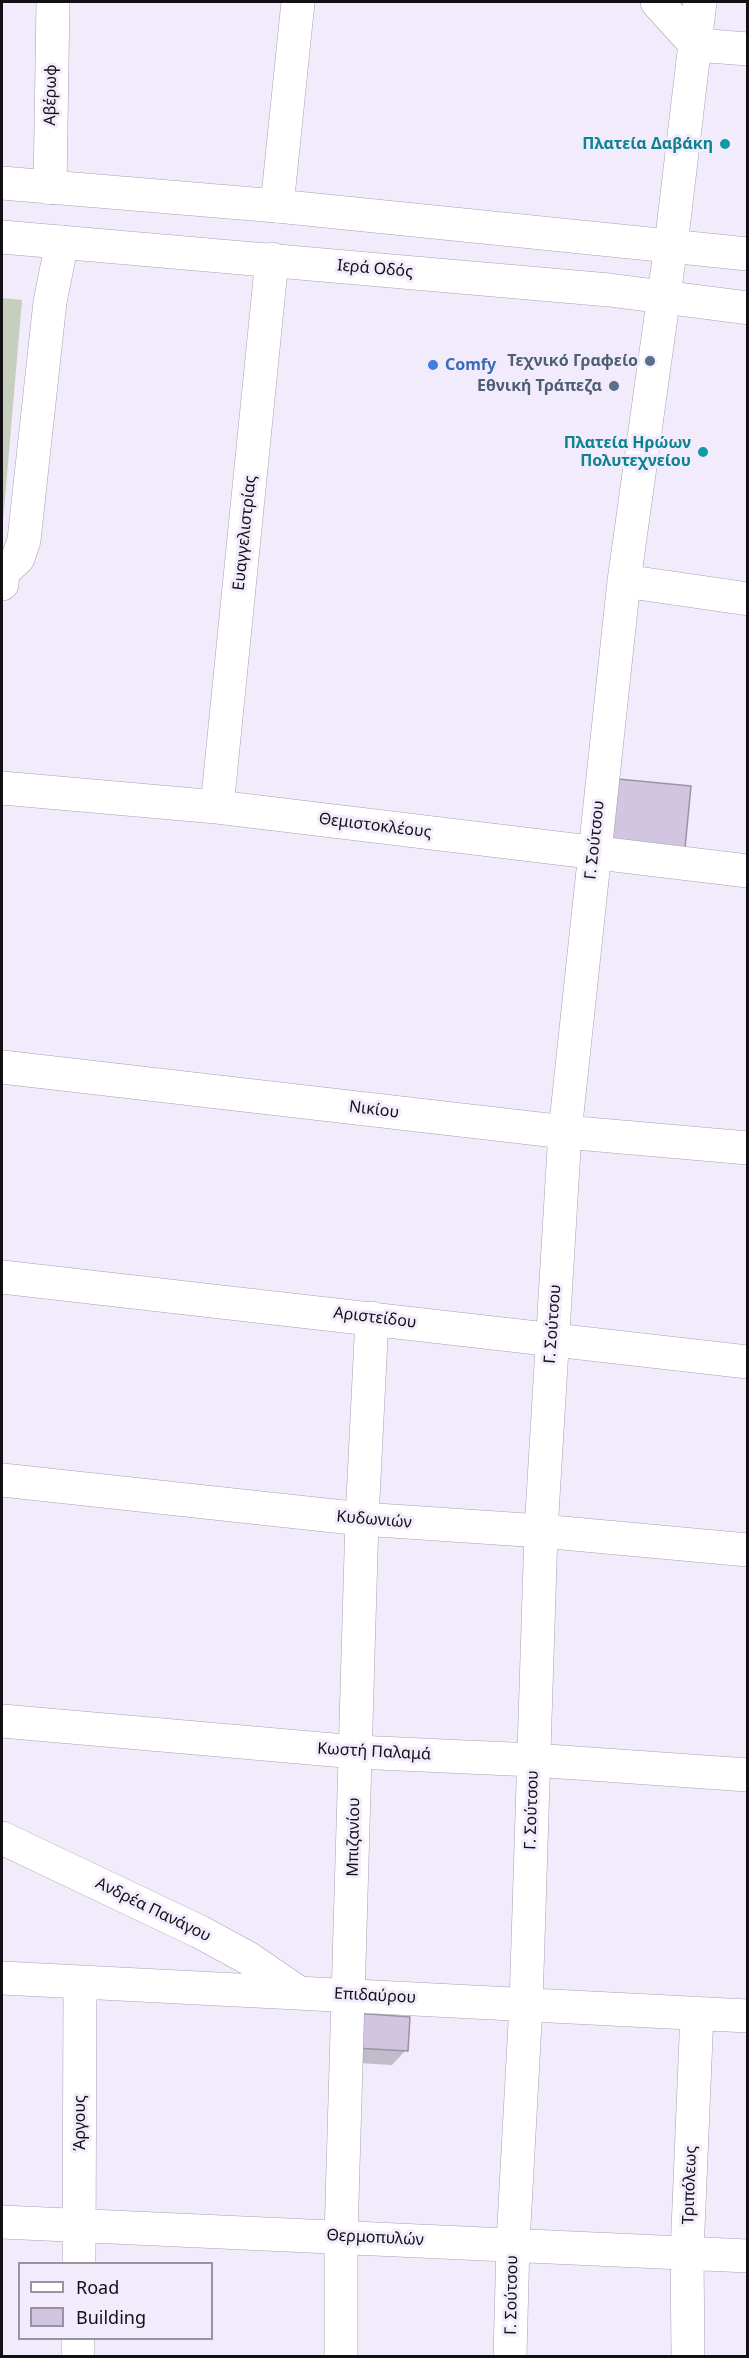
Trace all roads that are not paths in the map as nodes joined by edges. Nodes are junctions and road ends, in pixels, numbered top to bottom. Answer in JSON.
{"nodes":[{"id":1,"x":53,"y":2,"type":"edge"},
{"id":2,"x":298,"y":2,"type":"edge"},
{"id":3,"x":657,"y":2,"type":"edge"},
{"id":4,"x":700,"y":2,"type":"edge"},
{"id":5,"x":696,"y":45,"type":"junction"},
{"id":6,"x":747,"y":49,"type":"edge"},
{"id":7,"x":2,"y":183,"type":"edge"},
{"id":8,"x":50,"y":188,"type":"junction"},
{"id":9,"x":277,"y":206,"type":"junction"},
{"id":10,"x":2,"y":237,"type":"edge"},
{"id":11,"x":62,"y":242,"type":"junction"},
{"id":12,"x":671,"y":244,"type":"junction"},
{"id":13,"x":747,"y":254,"type":"edge"},
{"id":14,"x":272,"y":259,"type":"junction"},
{"id":15,"x":664,"y":297,"type":"junction"},
{"id":16,"x":747,"y":308,"type":"edge"},
{"id":17,"x":2,"y":576,"type":"edge"},
{"id":18,"x":624,"y":581,"type":"junction"},
{"id":19,"x":747,"y":599,"type":"edge"},
{"id":20,"x":2,"y":788,"type":"edge"},
{"id":21,"x":217,"y":807,"type":"junction"},
{"id":22,"x":593,"y":853,"type":"junction"},
{"id":23,"x":747,"y":871,"type":"edge"},
{"id":24,"x":2,"y":1067,"type":"edge"},
{"id":25,"x":565,"y":1132,"type":"junction"},
{"id":26,"x":747,"y":1148,"type":"edge"},
{"id":27,"x":2,"y":1277,"type":"edge"},
{"id":28,"x":372,"y":1318,"type":"junction"},
{"id":29,"x":551,"y":1340,"type":"junction"},
{"id":30,"x":747,"y":1362,"type":"edge"},
{"id":31,"x":2,"y":1480,"type":"edge"},
{"id":32,"x":362,"y":1520,"type":"junction"},
{"id":33,"x":541,"y":1531,"type":"junction"},
{"id":34,"x":747,"y":1550,"type":"edge"},
{"id":35,"x":2,"y":1720,"type":"edge"},
{"id":36,"x":356,"y":1752,"type":"junction"},
{"id":37,"x":533,"y":1760,"type":"junction"},
{"id":38,"x":747,"y":1775,"type":"edge"},
{"id":39,"x":2,"y":1838,"type":"edge"},
{"id":40,"x":2,"y":1978,"type":"edge"},
{"id":41,"x":80,"y":1982,"type":"junction"},
{"id":42,"x":299,"y":1993,"type":"junction"},
{"id":43,"x":350,"y":1995,"type":"junction"},
{"id":44,"x":526,"y":2004,"type":"junction"},
{"id":45,"x":697,"y":2013,"type":"junction"},
{"id":46,"x":747,"y":2016,"type":"edge"},
{"id":47,"x":2,"y":2222,"type":"edge"},
{"id":48,"x":80,"y":2226,"type":"junction"},
{"id":49,"x":341,"y":2236,"type":"junction"},
{"id":50,"x":513,"y":2244,"type":"junction"},
{"id":51,"x":687,"y":2253,"type":"junction"},
{"id":52,"x":747,"y":2256,"type":"edge"},
{"id":53,"x":79,"y":2262,"type":"edge"},
{"id":54,"x":78,"y":2340,"type":"edge"},
{"id":55,"x":78,"y":2356,"type":"edge"},
{"id":56,"x":341,"y":2356,"type":"edge"},
{"id":57,"x":510,"y":2356,"type":"edge"},
{"id":58,"x":688,"y":2356,"type":"edge"}],
"edges":[{"from":1,"to":8,"type":"street","name":"Αβέρωφ"},
{"from":2,"to":9,"type":"street"},
{"from":3,"to":5,"type":"street"},
{"from":4,"to":5,"type":"street","name":"Γ. Σούτσου"},
{"from":5,"to":6,"type":"street"},
{"from":5,"to":12,"type":"street","name":"Γ. Σούτσου"},
{"from":7,"to":8,"type":"street"},
{"from":8,"to":9,"type":"street"},
{"from":9,"to":12,"type":"street"},
{"from":10,"to":11,"type":"street","name":"Ιερά Οδός"},
{"from":11,"to":14,"type":"street","name":"Ιερά Οδός"},
{"from":11,"to":17,"type":"street"},
{"from":12,"to":13,"type":"street"},
{"from":12,"to":15,"type":"street","name":"Γ. Σούτσου"},
{"from":14,"to":15,"type":"street","name":"Ιερά Οδός"},
{"from":14,"to":21,"type":"street","name":"Ευαγγελιστρίας"},
{"from":15,"to":16,"type":"street","name":"Ιερά Οδός"},
{"from":15,"to":18,"type":"street","name":"Γ. Σούτσου"},
{"from":18,"to":19,"type":"street"},
{"from":18,"to":22,"type":"street","name":"Γ. Σούτσου"},
{"from":20,"to":21,"type":"street","name":"Θεμιστοκλέους"},
{"from":21,"to":22,"type":"street","name":"Θεμιστοκλέους"},
{"from":22,"to":23,"type":"street","name":"Θεμιστοκλέους"},
{"from":22,"to":25,"type":"street","name":"Γ. Σούτσου"},
{"from":24,"to":25,"type":"street","name":"Νικίου"},
{"from":25,"to":26,"type":"street","name":"Νικίου"},
{"from":25,"to":29,"type":"street","name":"Γ. Σούτσου"},
{"from":27,"to":28,"type":"street","name":"Αριστείδου"},
{"from":28,"to":29,"type":"street","name":"Αριστείδου"},
{"from":28,"to":32,"type":"street","name":"Μπιζανίου"},
{"from":29,"to":30,"type":"street","name":"Αριστείδου"},
{"from":29,"to":33,"type":"street","name":"Γ. Σούτσου"},
{"from":31,"to":32,"type":"street","name":"Κυδωνιών"},
{"from":32,"to":33,"type":"street","name":"Κυδωνιών"},
{"from":32,"to":36,"type":"street","name":"Μπιζανίου"},
{"from":33,"to":34,"type":"street","name":"Κυδωνιών"},
{"from":33,"to":37,"type":"street","name":"Γ. Σούτσου"},
{"from":35,"to":36,"type":"street","name":"Κωστή Παλαμά"},
{"from":36,"to":37,"type":"street","name":"Κωστή Παλαμά"},
{"from":36,"to":43,"type":"street","name":"Μπιζανίου"},
{"from":37,"to":38,"type":"street","name":"Κωστή Παλαμά"},
{"from":37,"to":44,"type":"street","name":"Γ. Σούτσου"},
{"from":39,"to":42,"type":"street","name":"Ανδρέα Πανάγου"},
{"from":40,"to":41,"type":"street","name":"Επιδαύρου"},
{"from":41,"to":42,"type":"street","name":"Επιδαύρου"},
{"from":41,"to":48,"type":"street","name":"Άργους"},
{"from":42,"to":43,"type":"street","name":"Επιδαύρου"},
{"from":43,"to":44,"type":"street","name":"Επιδαύρου"},
{"from":43,"to":49,"type":"street","name":"Μπιζανίου"},
{"from":44,"to":45,"type":"street","name":"Επιδαύρου"},
{"from":44,"to":50,"type":"street","name":"Γ. Σούτσου"},
{"from":45,"to":46,"type":"street","name":"Επιδαύρου"},
{"from":45,"to":51,"type":"street","name":"Τριπόλεως"},
{"from":47,"to":48,"type":"street","name":"Θερμοπυλών"},
{"from":48,"to":49,"type":"street","name":"Θερμοπυλών"},
{"from":48,"to":53,"type":"street","name":"Άργους"},
{"from":49,"to":50,"type":"street","name":"Θερμοπυλών"},
{"from":49,"to":56,"type":"street","name":"Μπιζανίου"},
{"from":50,"to":51,"type":"street","name":"Θερμοπυλών"},
{"from":50,"to":57,"type":"street","name":"Γ. Σούτσου"},
{"from":51,"to":52,"type":"street","name":"Θερμοπυλών"},
{"from":51,"to":58,"type":"street","name":"Τριπόλεως"},
{"from":54,"to":55,"type":"street"}]}
